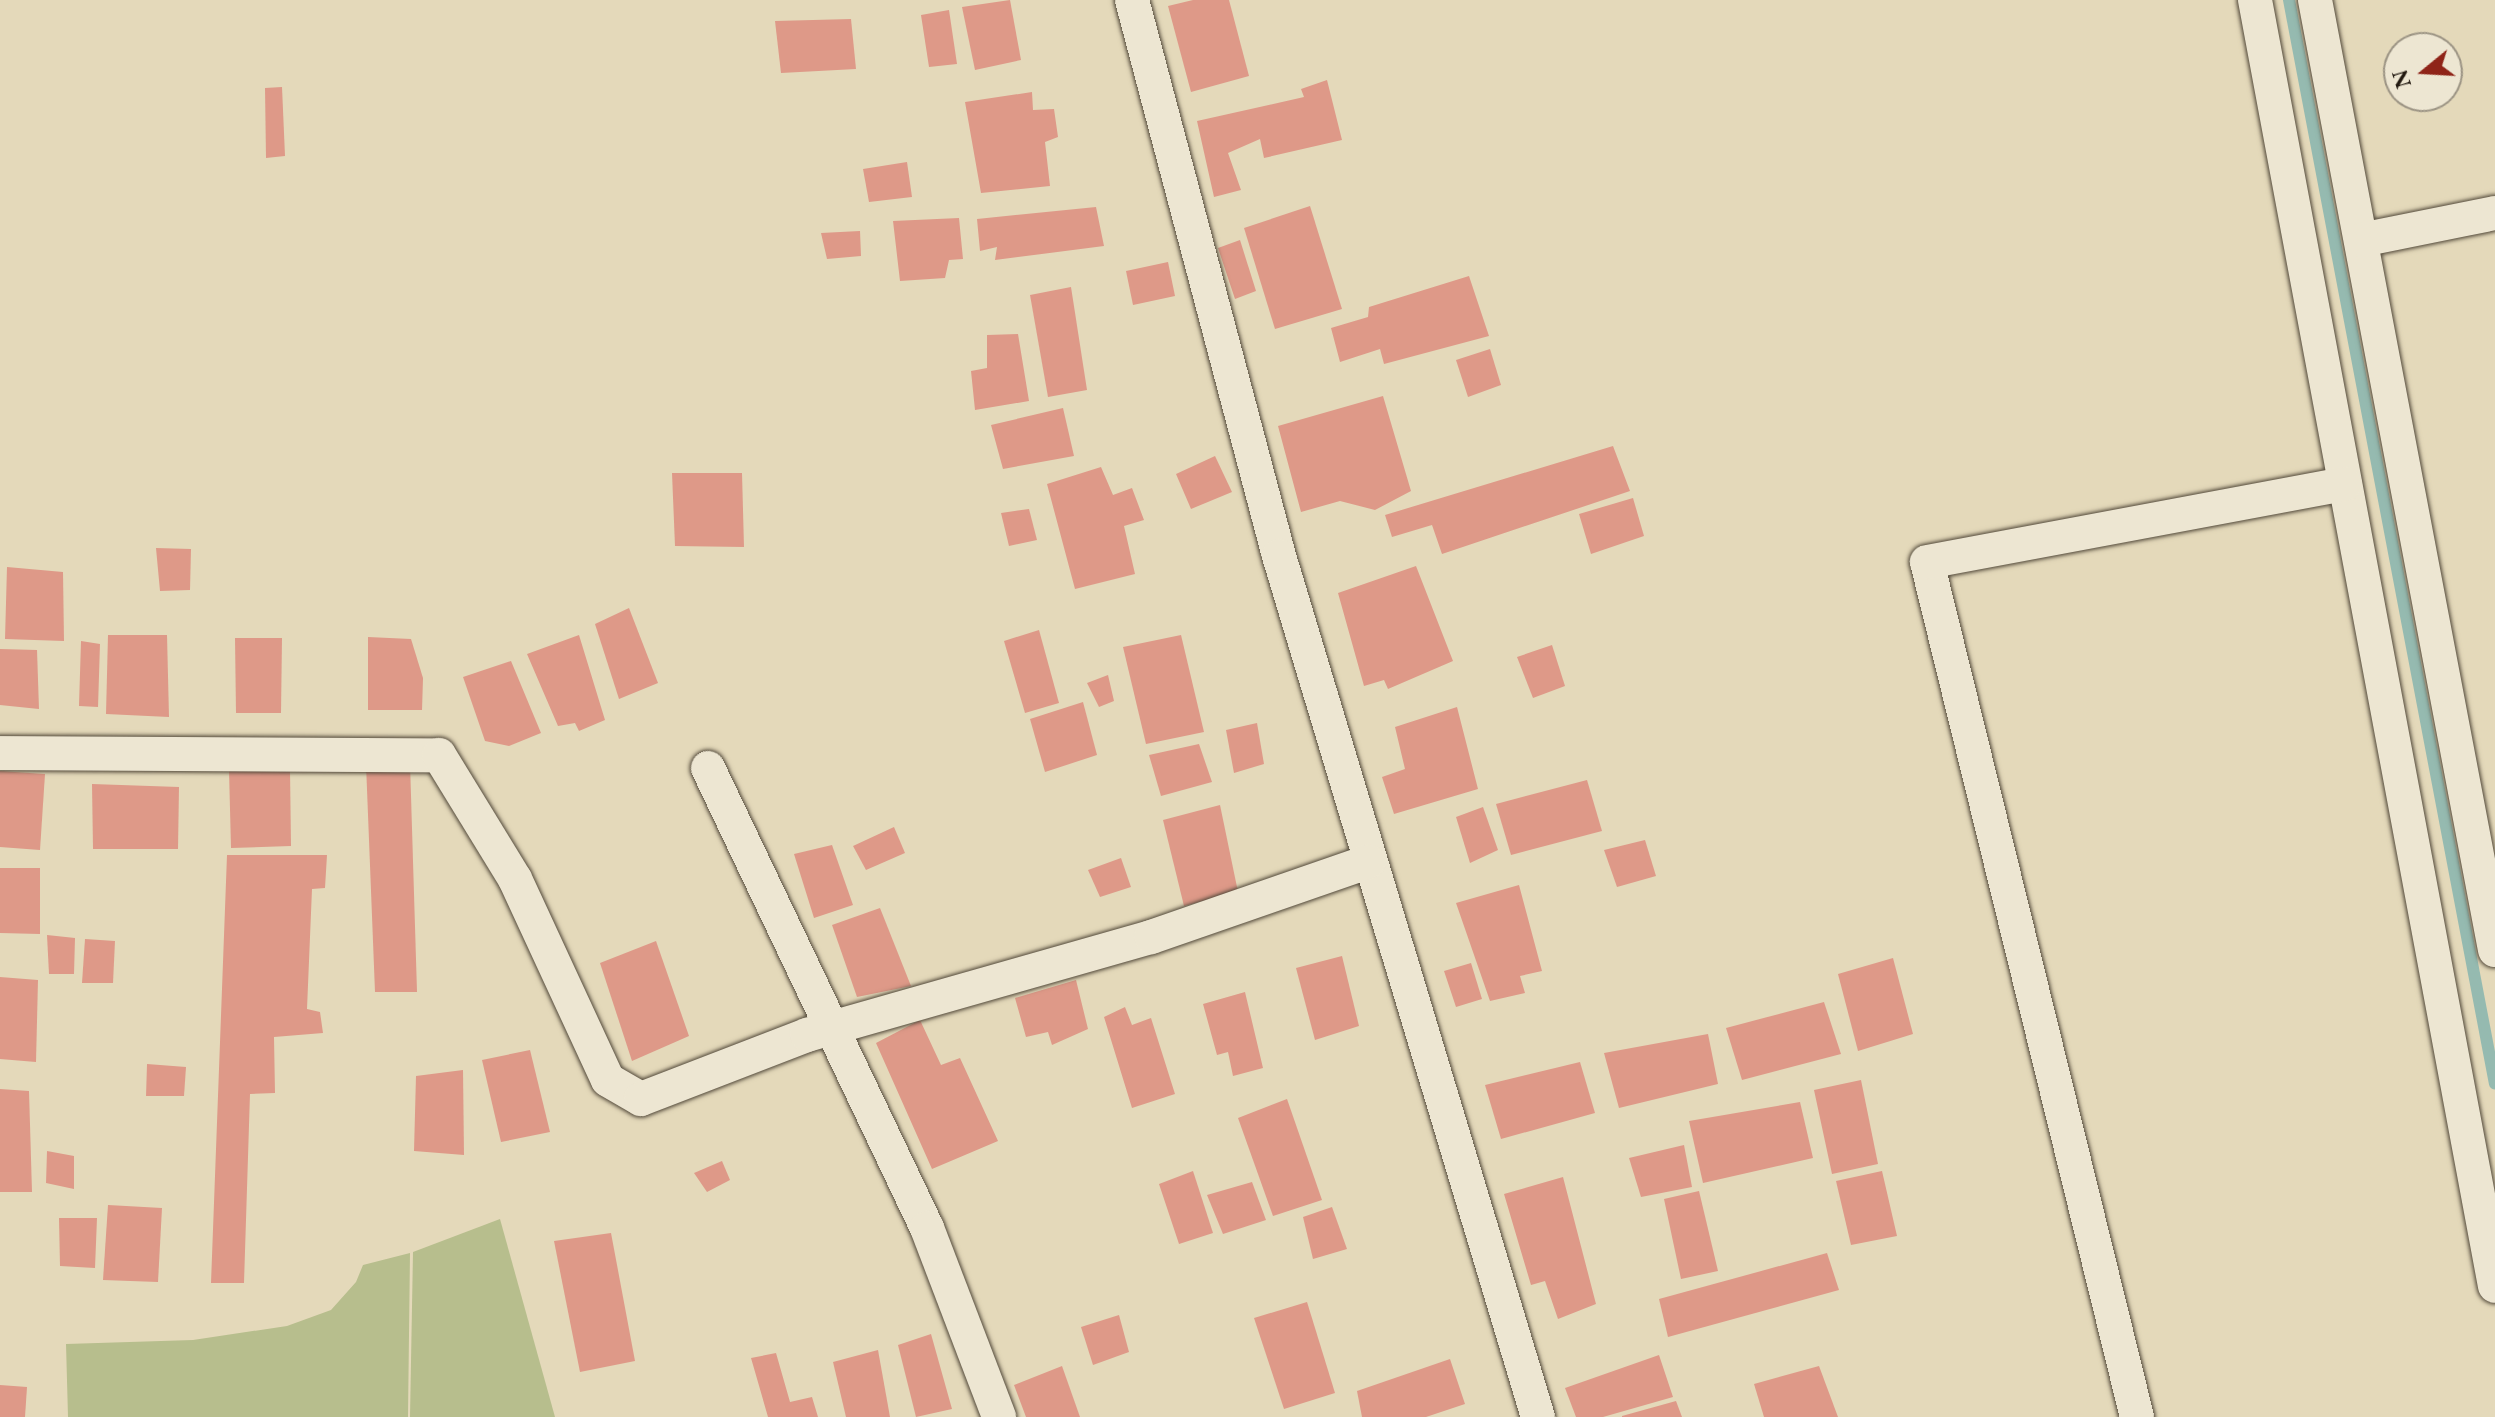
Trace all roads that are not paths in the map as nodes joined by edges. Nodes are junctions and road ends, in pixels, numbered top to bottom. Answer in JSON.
{"nodes":[{"id":1,"x":1132,"y":0,"type":"edge"},
{"id":2,"x":2255,"y":0,"type":"edge"},
{"id":3,"x":2315,"y":0,"type":"edge"},
{"id":4,"x":2495,"y":213,"type":"edge"},
{"id":5,"x":2361,"y":240,"type":"junction"},
{"id":6,"x":2345,"y":484,"type":"junction"},
{"id":7,"x":0,"y":753,"type":"edge"},
{"id":8,"x":708,"y":768,"type":"dead end"},
{"id":9,"x":1368,"y":862,"type":"junction"},
{"id":10,"x":2495,"y":950,"type":"edge"},
{"id":11,"x":831,"y":1028,"type":"junction"},
{"id":12,"x":2495,"y":1286,"type":"edge"},
{"id":13,"x":999,"y":1417,"type":"edge"},
{"id":14,"x":1538,"y":1417,"type":"edge"},
{"id":15,"x":2137,"y":1417,"type":"edge"}],
"edges":[{"from":1,"to":9,"type":"street"},
{"from":2,"to":6,"type":"street"},
{"from":3,"to":5,"type":"street"},
{"from":4,"to":5,"type":"street"},
{"from":5,"to":10,"type":"street"},
{"from":6,"to":12,"type":"street"},
{"from":6,"to":15,"type":"street"},
{"from":7,"to":11,"type":"street"},
{"from":8,"to":11,"type":"street"},
{"from":9,"to":11,"type":"street"},
{"from":9,"to":14,"type":"street"},
{"from":11,"to":13,"type":"street"}]}
